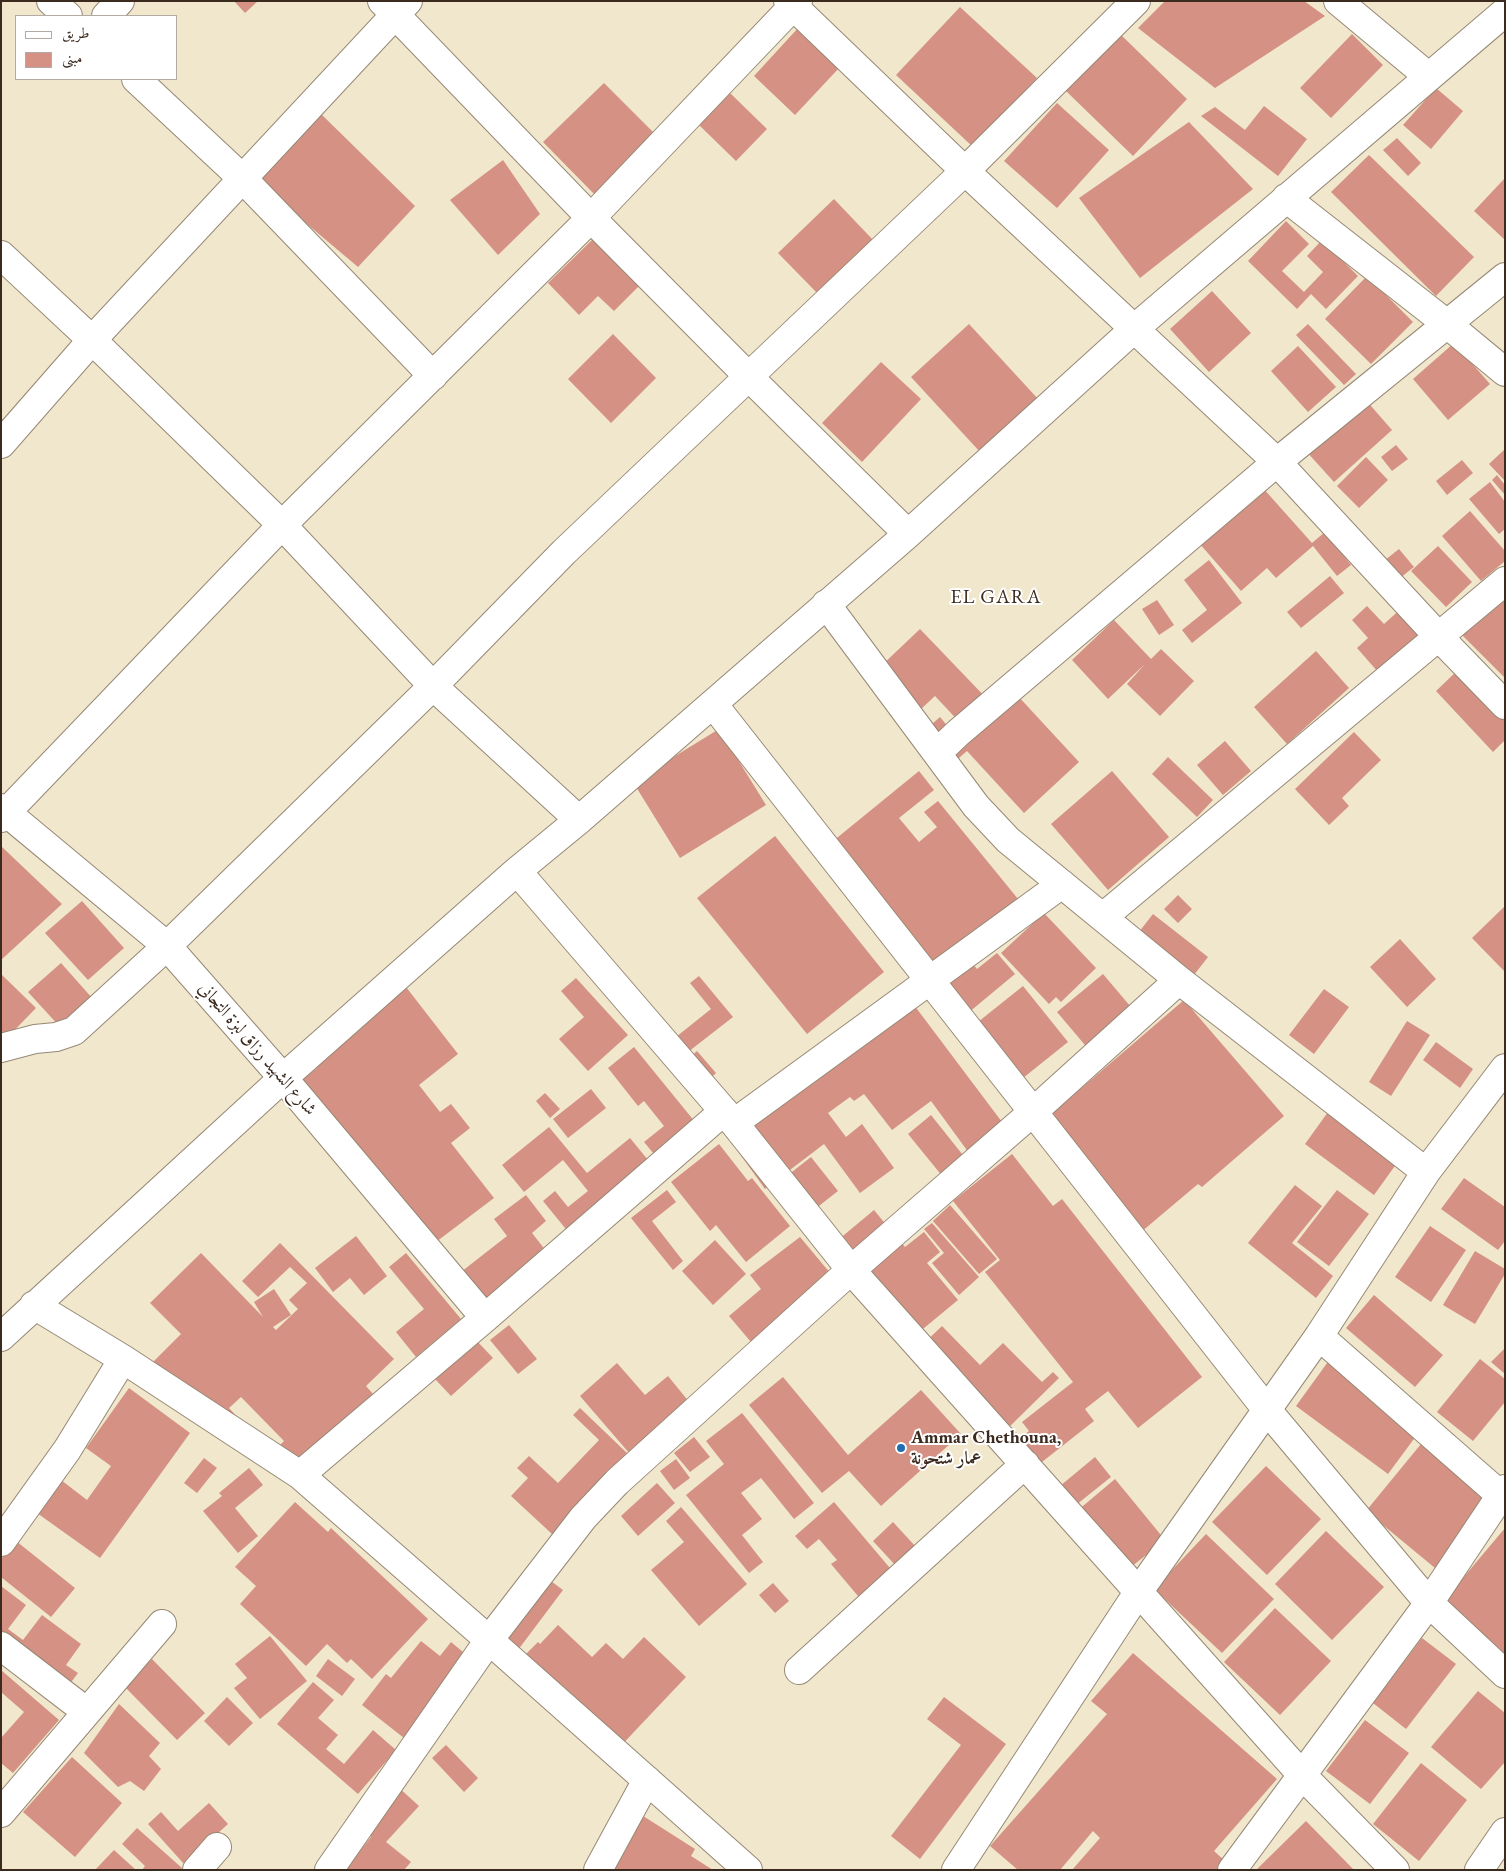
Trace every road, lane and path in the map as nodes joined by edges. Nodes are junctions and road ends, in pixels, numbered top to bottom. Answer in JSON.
{"nodes":[{"id":1,"x":51,"y":1,"type":"edge"},
{"id":2,"x":120,"y":1,"type":"edge"},
{"id":3,"x":1136,"y":1,"type":"edge"},
{"id":4,"x":1338,"y":1,"type":"edge"},
{"id":5,"x":793,"y":3,"type":"edge"},
{"id":6,"x":395,"y":6,"type":"edge"},
{"id":7,"x":1505,"y":12,"type":"edge"},
{"id":8,"x":67,"y":15,"type":"edge"},
{"id":9,"x":107,"y":15,"type":"edge"},
{"id":10,"x":1429,"y":76,"type":"junction"},
{"id":11,"x":137,"y":80,"type":"edge"},
{"id":12,"x":964,"y":171,"type":"junction"},
{"id":13,"x":243,"y":179,"type":"junction"},
{"id":14,"x":1286,"y":198,"type":"junction"},
{"id":15,"x":591,"y":218,"type":"junction"},
{"id":16,"x":1,"y":255,"type":"edge"},
{"id":17,"x":1505,"y":278,"type":"edge"},
{"id":18,"x":1447,"y":324,"type":"junction"},
{"id":19,"x":1134,"y":329,"type":"junction"},
{"id":20,"x":92,"y":340,"type":"junction"},
{"id":21,"x":1505,"y":372,"type":"edge"},
{"id":22,"x":433,"y":376,"type":"junction"},
{"id":23,"x":748,"y":376,"type":"junction"},
{"id":24,"x":1,"y":444,"type":"edge"},
{"id":25,"x":1277,"y":462,"type":"junction"},
{"id":26,"x":282,"y":525,"type":"junction"},
{"id":27,"x":908,"y":534,"type":"junction"},
{"id":28,"x":1505,"y":581,"type":"edge"},
{"id":29,"x":826,"y":604,"type":"junction"},
{"id":30,"x":1438,"y":636,"type":"junction"},
{"id":31,"x":433,"y":686,"type":"junction"},
{"id":32,"x":713,"y":704,"type":"junction"},
{"id":33,"x":1505,"y":704,"type":"edge"},
{"id":34,"x":937,"y":753,"type":"junction"},
{"id":35,"x":3,"y":813,"type":"edge"},
{"id":36,"x":579,"y":820,"type":"junction"},
{"id":37,"x":517,"y":871,"type":"junction"},
{"id":38,"x":1062,"y":884,"type":"junction"},
{"id":39,"x":1103,"y":918,"type":"junction"},
{"id":40,"x":167,"y":946,"type":"junction"},
{"id":41,"x":930,"y":980,"type":"junction"},
{"id":42,"x":1179,"y":980,"type":"junction"},
{"id":43,"x":1,"y":1048,"type":"edge"},
{"id":44,"x":1505,"y":1068,"type":"edge"},
{"id":45,"x":283,"y":1078,"type":"junction"},
{"id":46,"x":1034,"y":1111,"type":"junction"},
{"id":47,"x":729,"y":1117,"type":"junction"},
{"id":48,"x":1426,"y":1172,"type":"junction"},
{"id":49,"x":851,"y":1270,"type":"junction"},
{"id":50,"x":34,"y":1305,"type":"junction"},
{"id":51,"x":485,"y":1318,"type":"junction"},
{"id":52,"x":1,"y":1336,"type":"edge"},
{"id":53,"x":1319,"y":1336,"type":"junction"},
{"id":54,"x":123,"y":1359,"type":"junction"},
{"id":55,"x":1267,"y":1410,"type":"junction"},
{"id":56,"x":1025,"y":1464,"type":"junction"},
{"id":57,"x":300,"y":1475,"type":"junction"},
{"id":58,"x":1503,"y":1494,"type":"edge"},
{"id":59,"x":1,"y":1542,"type":"edge"},
{"id":60,"x":1138,"y":1592,"type":"junction"},
{"id":61,"x":1428,"y":1603,"type":"junction"},
{"id":62,"x":162,"y":1624,"type":"dead end"},
{"id":63,"x":489,"y":1640,"type":"junction"},
{"id":64,"x":1,"y":1646,"type":"edge"},
{"id":65,"x":799,"y":1670,"type":"dead end"},
{"id":66,"x":1505,"y":1674,"type":"edge"},
{"id":67,"x":87,"y":1712,"type":"junction"},
{"id":68,"x":1302,"y":1775,"type":"junction"},
{"id":69,"x":648,"y":1780,"type":"junction"},
{"id":70,"x":1,"y":1813,"type":"edge"},
{"id":71,"x":1505,"y":1832,"type":"edge"},
{"id":72,"x":217,"y":1847,"type":"dead end"},
{"id":73,"x":197,"y":1870,"type":"edge"},
{"id":74,"x":329,"y":1870,"type":"edge"},
{"id":75,"x":598,"y":1870,"type":"edge"},
{"id":76,"x":748,"y":1870,"type":"edge"},
{"id":77,"x":956,"y":1870,"type":"edge"},
{"id":78,"x":1232,"y":1870,"type":"edge"},
{"id":79,"x":1395,"y":1870,"type":"edge"},
{"id":80,"x":1479,"y":1870,"type":"edge"}],
"edges":[{"from":1,"to":8,"type":"street"},
{"from":2,"to":9,"type":"street"},
{"from":3,"to":12,"type":"street"},
{"from":4,"to":10,"type":"street"},
{"from":5,"to":12,"type":"street"},
{"from":5,"to":15,"type":"street"},
{"from":6,"to":13,"type":"street"},
{"from":6,"to":15,"type":"street"},
{"from":7,"to":10,"type":"street"},
{"from":10,"to":14,"type":"street"},
{"from":11,"to":13,"type":"street"},
{"from":12,"to":19,"type":"street"},
{"from":12,"to":23,"type":"street"},
{"from":13,"to":20,"type":"street"},
{"from":13,"to":22,"type":"street"},
{"from":14,"to":18,"type":"street"},
{"from":14,"to":19,"type":"street"},
{"from":15,"to":22,"type":"street"},
{"from":15,"to":23,"type":"street"},
{"from":16,"to":20,"type":"street"},
{"from":17,"to":18,"type":"street"},
{"from":18,"to":21,"type":"street"},
{"from":18,"to":25,"type":"street"},
{"from":19,"to":25,"type":"street"},
{"from":19,"to":27,"type":"street"},
{"from":20,"to":24,"type":"street"},
{"from":20,"to":26,"type":"street"},
{"from":22,"to":26,"type":"street"},
{"from":23,"to":27,"type":"street"},
{"from":23,"to":31,"type":"street"},
{"from":25,"to":30,"type":"street"},
{"from":25,"to":34,"type":"street"},
{"from":26,"to":31,"type":"street"},
{"from":26,"to":35,"type":"street"},
{"from":27,"to":29,"type":"street"},
{"from":28,"to":30,"type":"street"},
{"from":29,"to":32,"type":"street"},
{"from":29,"to":34,"type":"street"},
{"from":30,"to":33,"type":"street"},
{"from":30,"to":39,"type":"street"},
{"from":31,"to":36,"type":"street"},
{"from":31,"to":40,"type":"street"},
{"from":32,"to":36,"type":"street"},
{"from":32,"to":41,"type":"street"},
{"from":34,"to":38,"type":"street"},
{"from":35,"to":40,"type":"street","name":"شارع الشهيد رزاق لبزة التجاني"},
{"from":36,"to":37,"type":"street"},
{"from":37,"to":45,"type":"street"},
{"from":37,"to":47,"type":"street"},
{"from":38,"to":39,"type":"street"},
{"from":38,"to":41,"type":"street"},
{"from":39,"to":42,"type":"street"},
{"from":40,"to":43,"type":"street"},
{"from":40,"to":45,"type":"street","name":"شارع الشهيد رزاق لبزة التجاني"},
{"from":41,"to":46,"type":"street"},
{"from":41,"to":47,"type":"street"},
{"from":42,"to":46,"type":"street"},
{"from":42,"to":48,"type":"street"},
{"from":44,"to":48,"type":"street"},
{"from":45,"to":50,"type":"street"},
{"from":45,"to":51,"type":"street","name":"شارع الشهيد رزاق لبزة التجاني"},
{"from":46,"to":49,"type":"street"},
{"from":46,"to":55,"type":"street"},
{"from":47,"to":49,"type":"street"},
{"from":47,"to":51,"type":"street"},
{"from":48,"to":53,"type":"street"},
{"from":49,"to":56,"type":"street"},
{"from":49,"to":63,"type":"street"},
{"from":50,"to":52,"type":"street"},
{"from":50,"to":54,"type":"street"},
{"from":51,"to":57,"type":"street"},
{"from":53,"to":55,"type":"street"},
{"from":53,"to":58,"type":"street"},
{"from":54,"to":57,"type":"street"},
{"from":54,"to":59,"type":"street"},
{"from":55,"to":60,"type":"street"},
{"from":55,"to":61,"type":"street"},
{"from":56,"to":60,"type":"street"},
{"from":56,"to":65,"type":"street"},
{"from":57,"to":63,"type":"street"},
{"from":58,"to":61,"type":"street"},
{"from":60,"to":68,"type":"street"},
{"from":60,"to":77,"type":"street"},
{"from":61,"to":66,"type":"street"},
{"from":61,"to":68,"type":"street"},
{"from":62,"to":67,"type":"street"},
{"from":63,"to":69,"type":"street"},
{"from":63,"to":74,"type":"street"},
{"from":64,"to":67,"type":"street"},
{"from":67,"to":70,"type":"street"},
{"from":68,"to":78,"type":"street"},
{"from":68,"to":79,"type":"street"},
{"from":69,"to":75,"type":"street"},
{"from":69,"to":76,"type":"street"},
{"from":71,"to":80,"type":"street"},
{"from":72,"to":73,"type":"street"}]}
